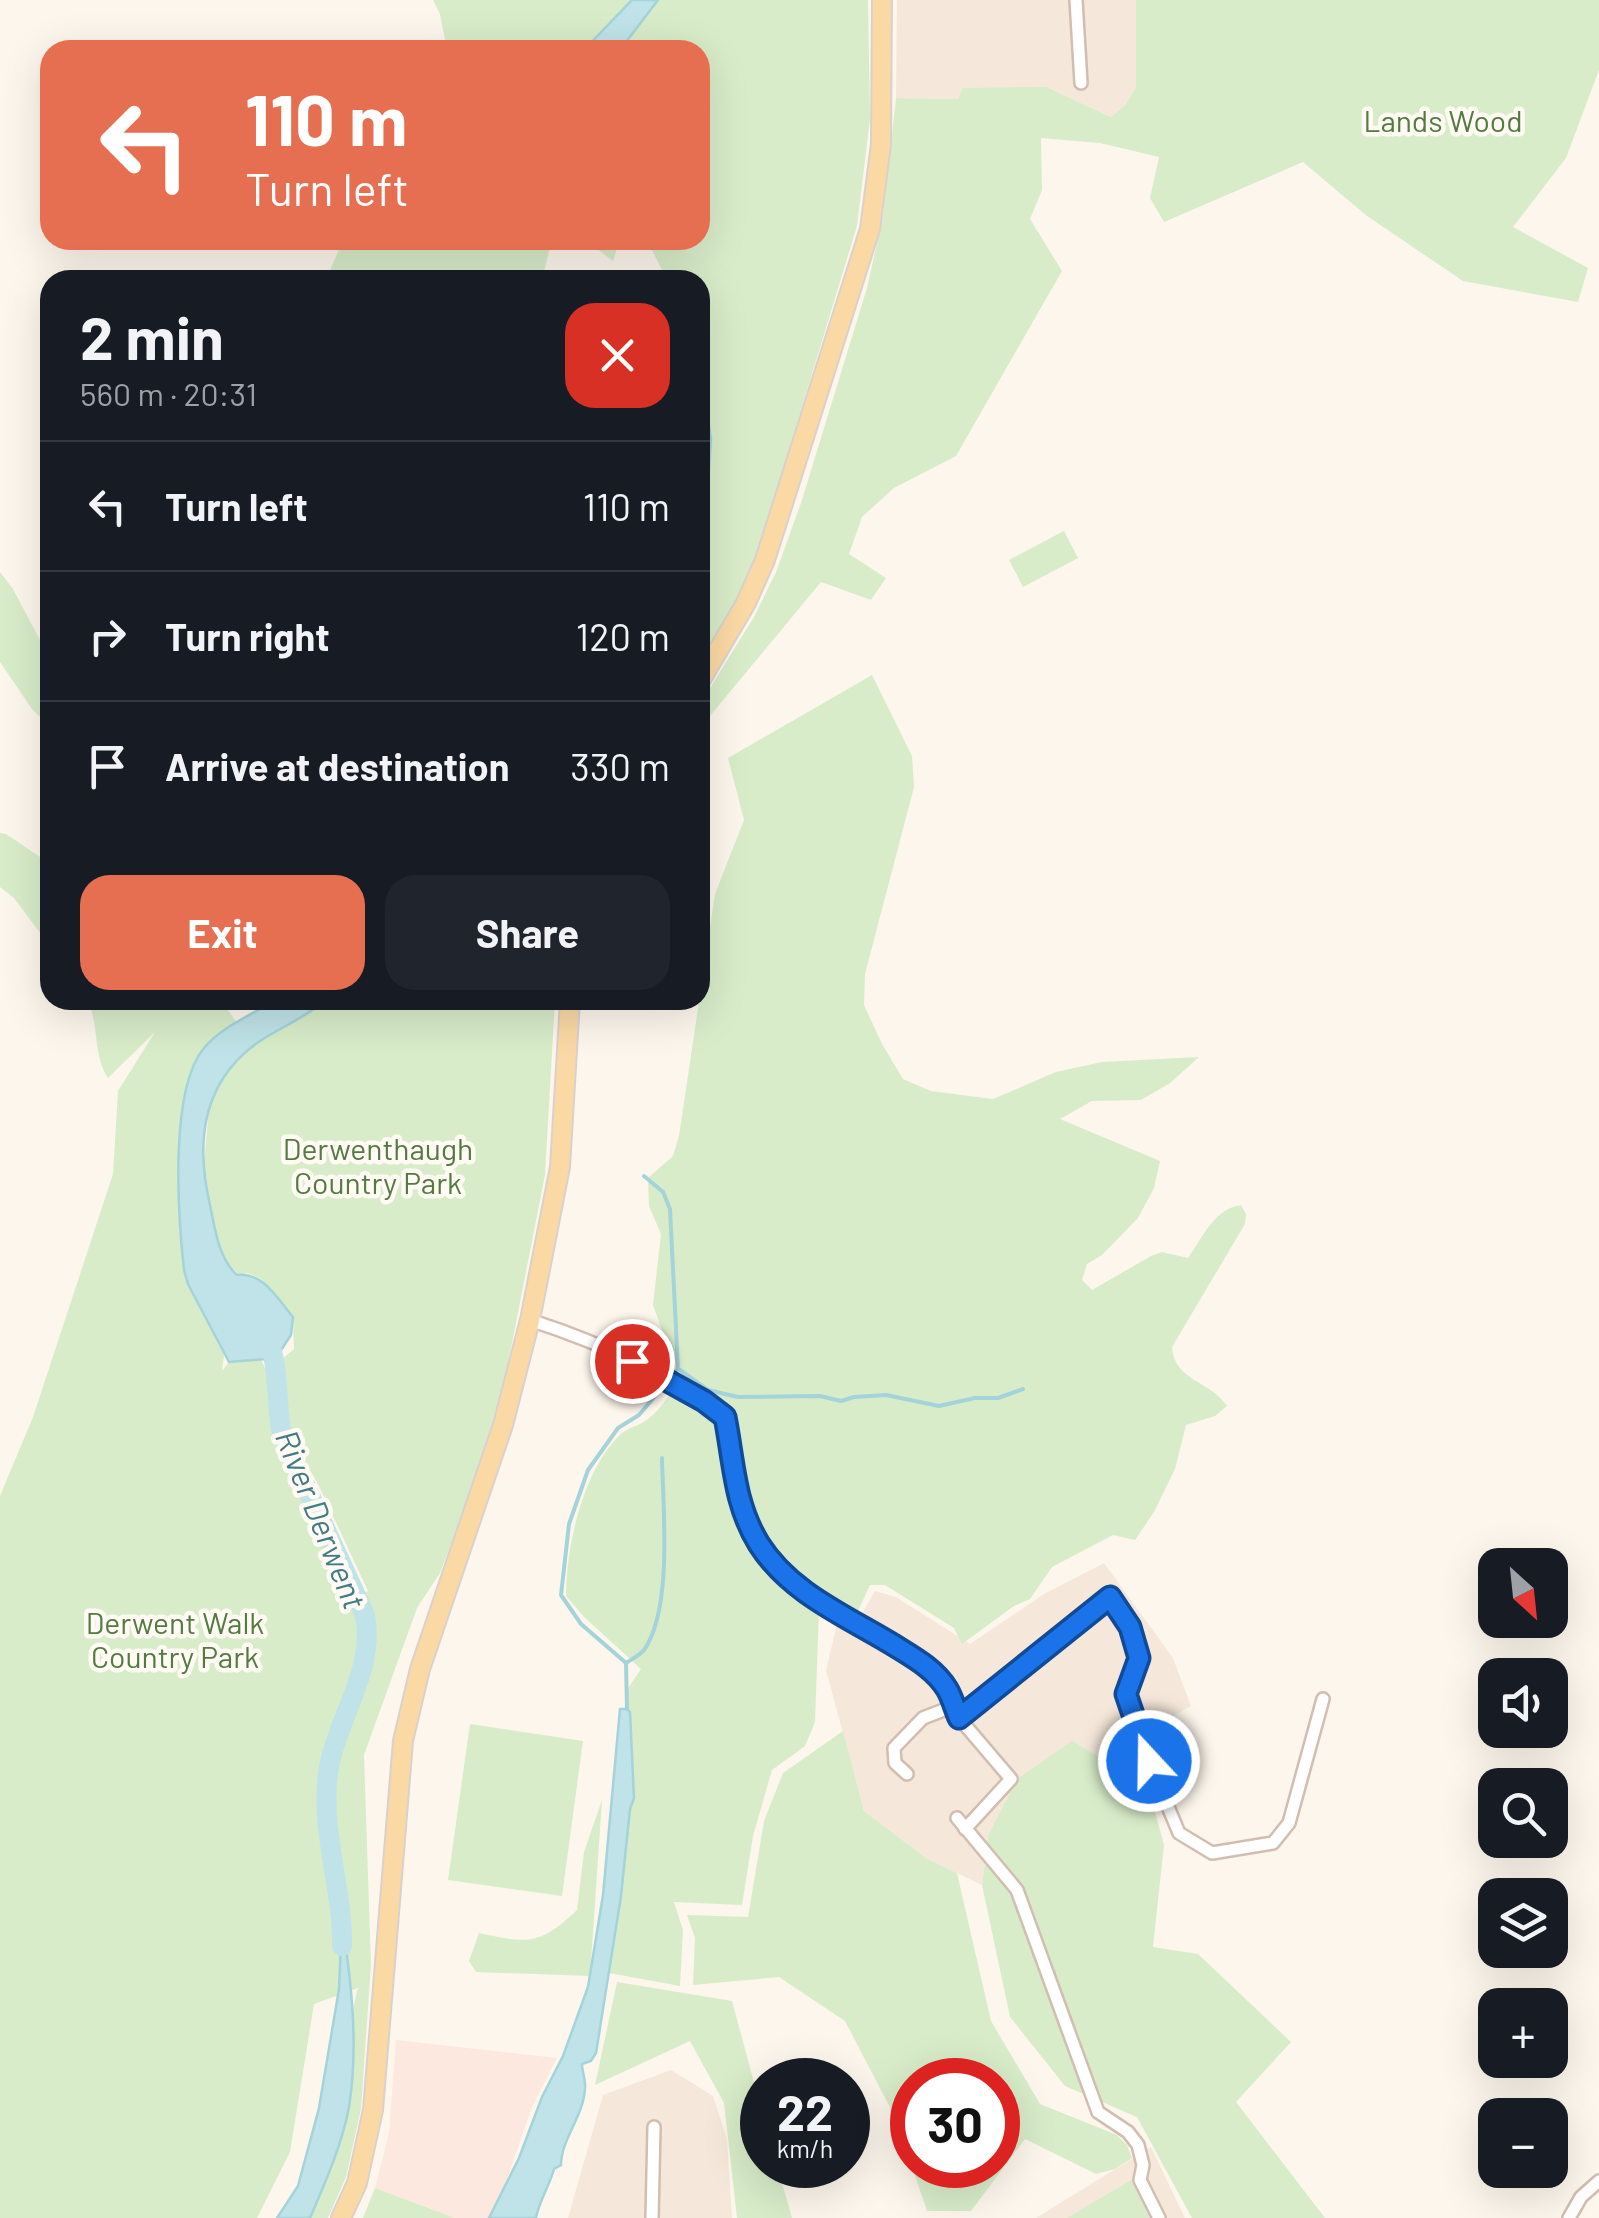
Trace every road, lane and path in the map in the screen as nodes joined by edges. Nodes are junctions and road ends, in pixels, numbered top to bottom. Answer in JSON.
{"nodes":[{"id":1,"x":882,"y":0,"type":"edge"},
{"id":2,"x":1076,"y":0,"type":"edge"},
{"id":3,"x":1081,"y":83,"type":"dead end"},
{"id":4,"x":710,"y":663,"type":"edge"},
{"id":5,"x":569,"y":1010,"type":"edge"},
{"id":6,"x":530,"y":1320,"type":"junction"},
{"id":7,"x":1323,"y":1699,"type":"dead end"},
{"id":8,"x":957,"y":1712,"type":"junction"},
{"id":9,"x":907,"y":1774,"type":"dead end"},
{"id":10,"x":654,"y":2127,"type":"dead end"},
{"id":11,"x":1599,"y":2181,"type":"edge"},
{"id":12,"x":342,"y":2218,"type":"edge"},
{"id":13,"x":652,"y":2218,"type":"edge"},
{"id":14,"x":1159,"y":2218,"type":"edge"},
{"id":15,"x":1570,"y":2218,"type":"edge"}],
"edges":[{"from":1,"to":4,"type":"main road"},
{"from":2,"to":3,"type":"street"},
{"from":5,"to":6,"type":"main road"},
{"from":6,"to":8,"type":"street"},
{"from":6,"to":12,"type":"main road"},
{"from":7,"to":8,"type":"street"},
{"from":8,"to":9,"type":"street"},
{"from":8,"to":14,"type":"street"},
{"from":10,"to":13,"type":"street"},
{"from":11,"to":15,"type":"street"}]}
